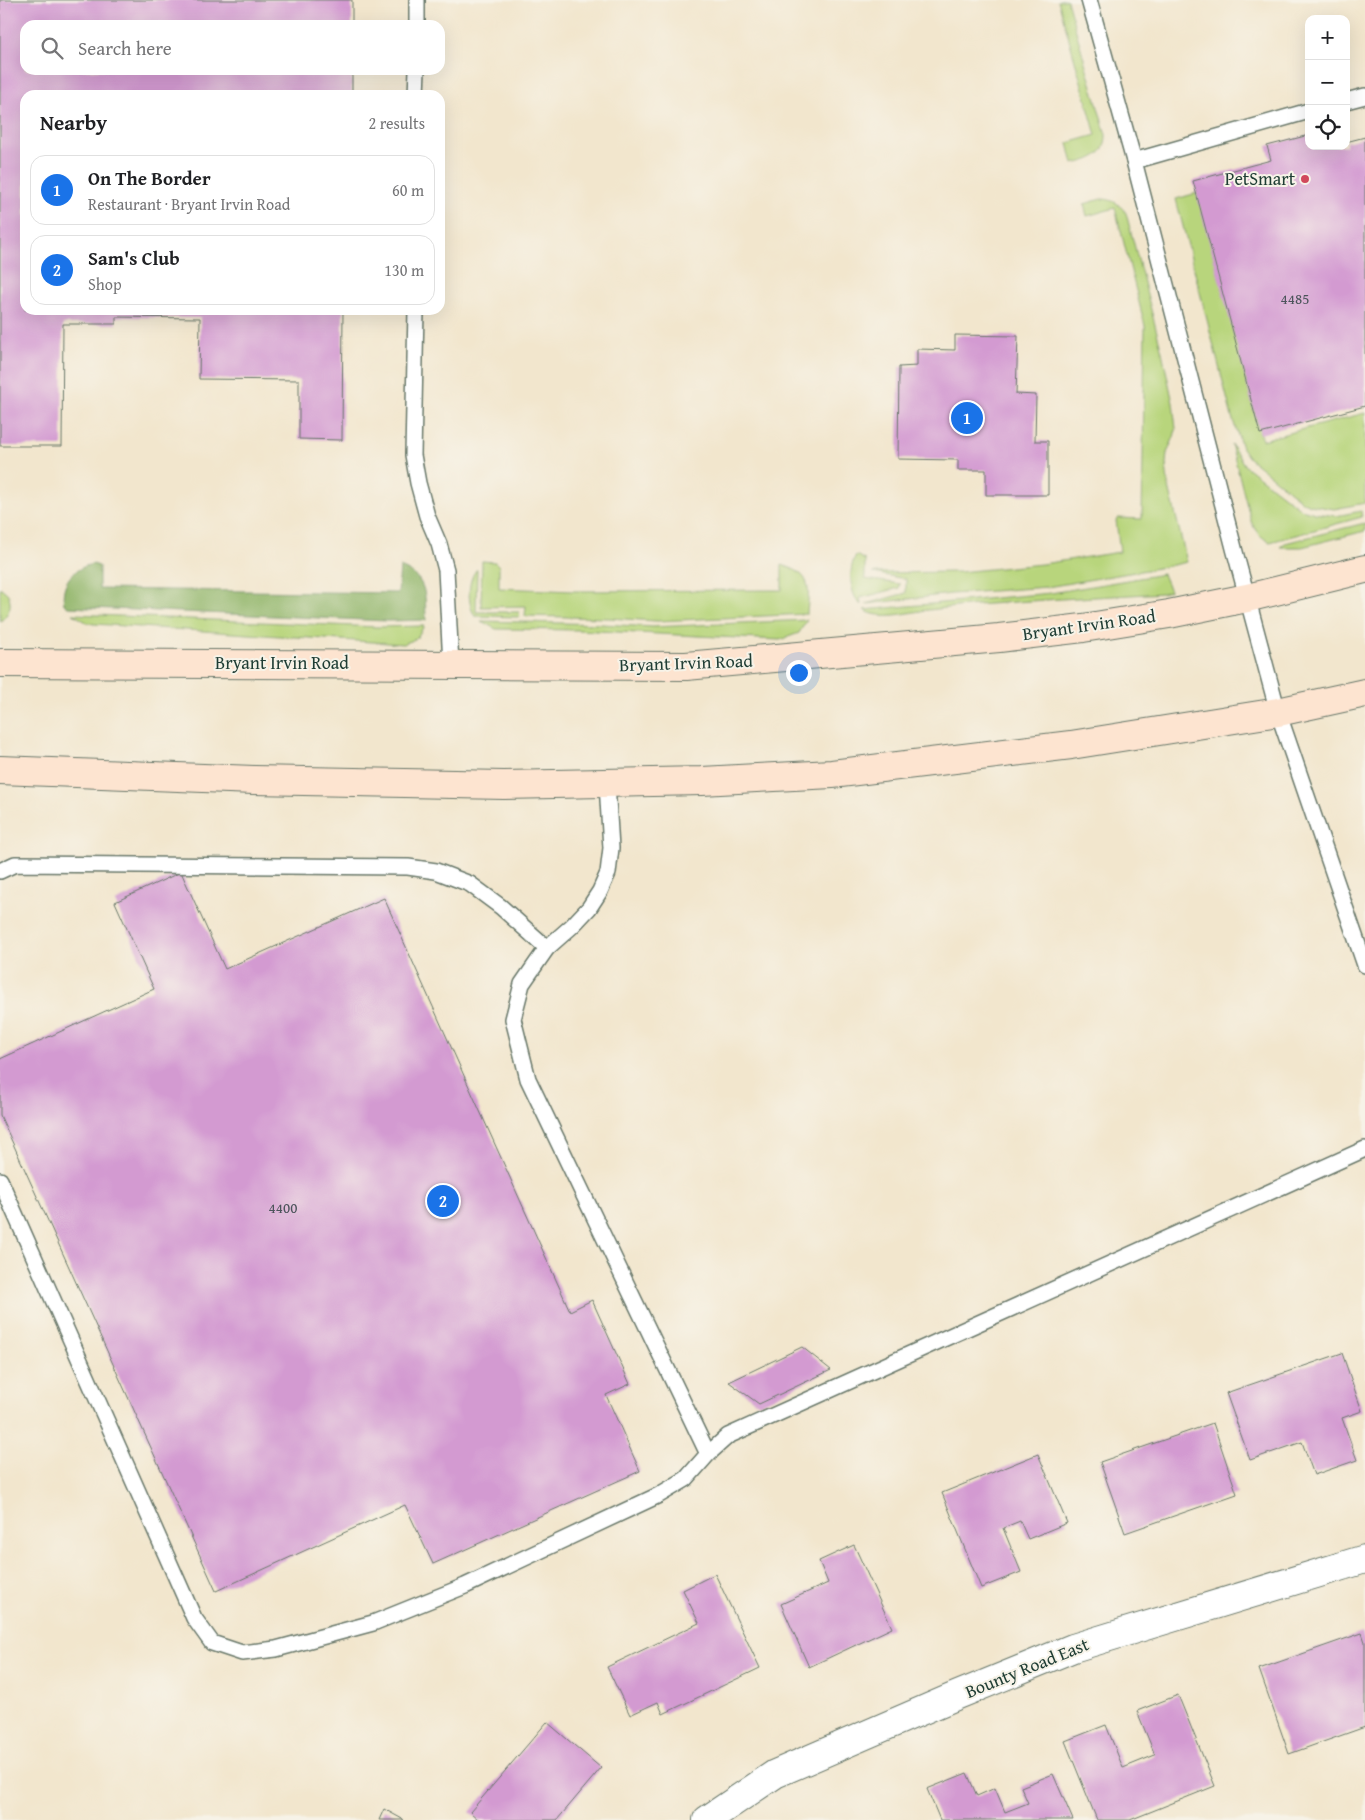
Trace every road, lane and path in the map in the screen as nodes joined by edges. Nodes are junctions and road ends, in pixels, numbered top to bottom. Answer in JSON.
{"nodes":[{"id":1,"x":417,"y":0,"type":"edge"},
{"id":2,"x":1088,"y":0,"type":"edge"},
{"id":3,"x":417,"y":20,"type":"edge"},
{"id":4,"x":417,"y":75,"type":"edge"},
{"id":5,"x":416,"y":90,"type":"edge"},
{"id":6,"x":1365,"y":96,"type":"edge"},
{"id":7,"x":1350,"y":100,"type":"edge"},
{"id":8,"x":1305,"y":112,"type":"edge"},
{"id":9,"x":1134,"y":162,"type":"junction"},
{"id":10,"x":416,"y":315,"type":"edge"},
{"id":11,"x":1365,"y":569,"type":"edge"},
{"id":12,"x":1247,"y":598,"type":"junction"},
{"id":13,"x":0,"y":663,"type":"edge"},
{"id":14,"x":451,"y":664,"type":"junction"},
{"id":15,"x":1365,"y":693,"type":"edge"},
{"id":16,"x":1278,"y":712,"type":"junction"},
{"id":17,"x":0,"y":770,"type":"edge"},
{"id":18,"x":607,"y":784,"type":"junction"},
{"id":19,"x":0,"y":871,"type":"edge"},
{"id":20,"x":547,"y":948,"type":"junction"},
{"id":21,"x":1365,"y":965,"type":"edge"},
{"id":22,"x":1365,"y":1149,"type":"edge"},
{"id":23,"x":0,"y":1180,"type":"edge"},
{"id":24,"x":708,"y":1454,"type":"junction"},
{"id":25,"x":1365,"y":1559,"type":"edge"},
{"id":26,"x":707,"y":1820,"type":"edge"}],
"edges":[{"from":1,"to":3,"type":"lane"},
{"from":2,"to":9,"type":"lane"},
{"from":4,"to":5,"type":"lane"},
{"from":6,"to":7,"type":"lane"},
{"from":8,"to":9,"type":"lane"},
{"from":9,"to":12,"type":"lane"},
{"from":10,"to":14,"type":"lane"},
{"from":11,"to":12,"type":"main road","name":"Bryant Irvin Road"},
{"from":12,"to":14,"type":"main road","name":"Bryant Irvin Road"},
{"from":12,"to":16,"type":"lane"},
{"from":13,"to":14,"type":"main road","name":"Bryant Irvin Road"},
{"from":15,"to":16,"type":"main road"},
{"from":16,"to":18,"type":"main road"},
{"from":16,"to":21,"type":"lane"},
{"from":17,"to":18,"type":"main road"},
{"from":18,"to":20,"type":"lane"},
{"from":19,"to":20,"type":"lane"},
{"from":20,"to":24,"type":"lane"},
{"from":22,"to":24,"type":"lane"},
{"from":23,"to":24,"type":"lane"},
{"from":25,"to":26,"type":"street","name":"Bounty Road East"}]}
